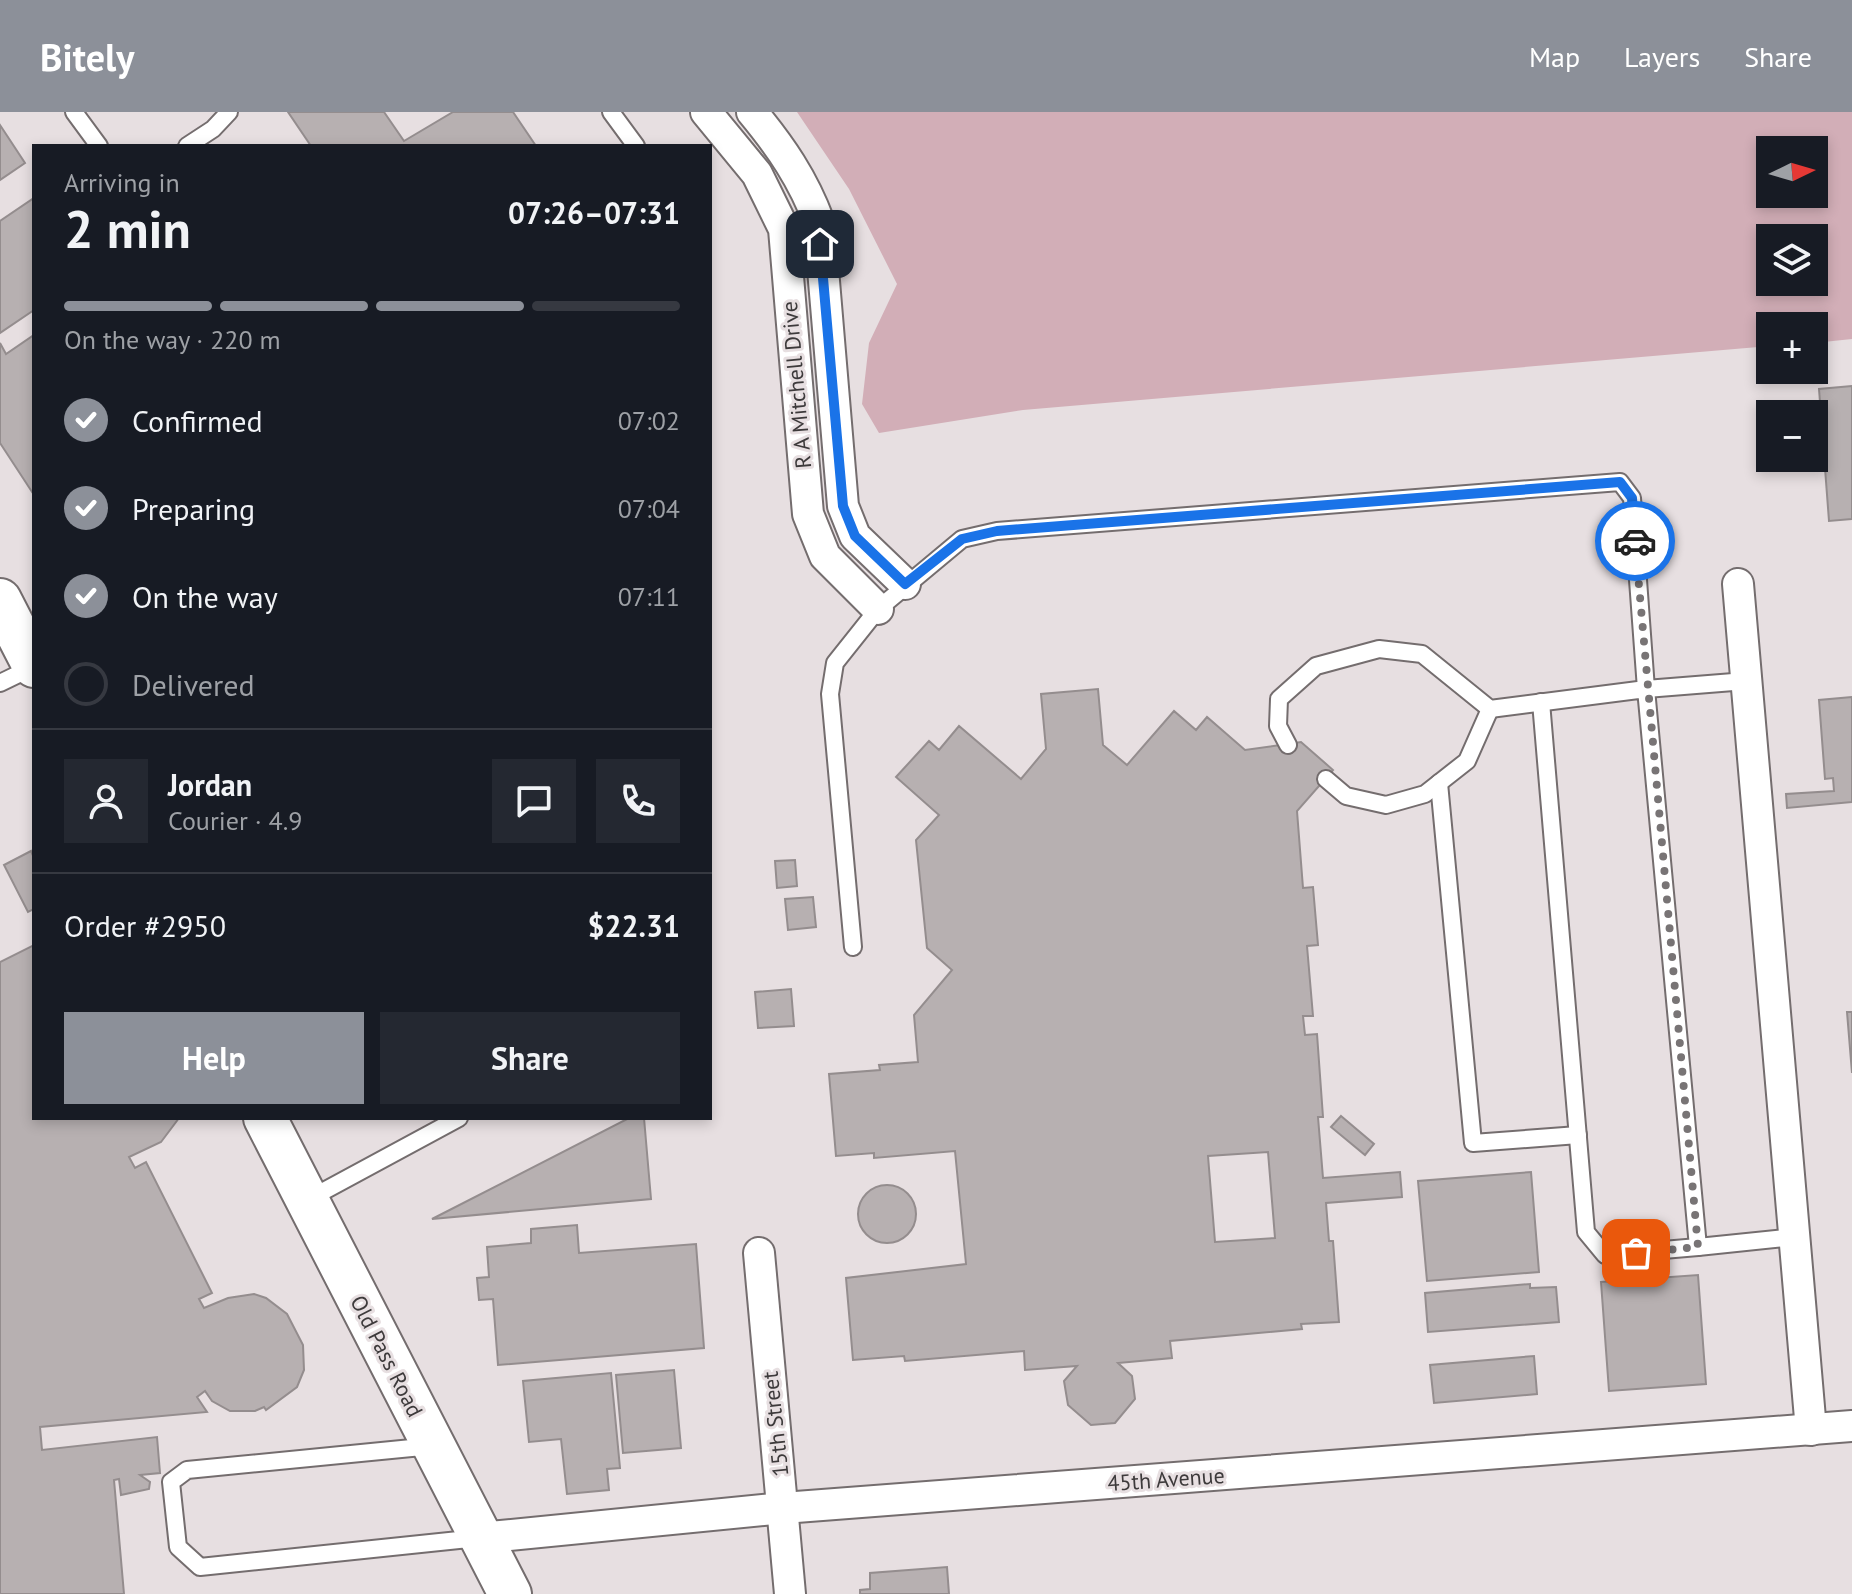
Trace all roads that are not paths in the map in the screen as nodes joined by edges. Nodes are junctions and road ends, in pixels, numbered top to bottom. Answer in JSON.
{"nodes":[{"id":1,"x":74,"y":112,"type":"edge"},
{"id":2,"x":229,"y":112,"type":"edge"},
{"id":3,"x":611,"y":112,"type":"edge"},
{"id":4,"x":706,"y":112,"type":"edge"},
{"id":5,"x":752,"y":112,"type":"edge"},
{"id":6,"x":98,"y":144,"type":"edge"},
{"id":7,"x":190,"y":144,"type":"edge"},
{"id":8,"x":635,"y":144,"type":"edge"},
{"id":9,"x":905,"y":584,"type":"junction"},
{"id":10,"x":1738,"y":584,"type":"dead end"},
{"id":11,"x":878,"y":609,"type":"junction"},
{"id":12,"x":11,"y":611,"type":"edge"},
{"id":13,"x":32,"y":661,"type":"edge"},
{"id":14,"x":32,"y":667,"type":"edge"},
{"id":15,"x":1746,"y":681,"type":"junction"},
{"id":16,"x":0,"y":683,"type":"edge"},
{"id":17,"x":1646,"y":689,"type":"junction"},
{"id":18,"x":1541,"y":702,"type":"junction"},
{"id":19,"x":1490,"y":709,"type":"junction"},
{"id":20,"x":1288,"y":745,"type":"dead end"},
{"id":21,"x":1326,"y":779,"type":"dead end"},
{"id":22,"x":1439,"y":783,"type":"junction"},
{"id":23,"x":853,"y":947,"type":"dead end"},
{"id":24,"x":266,"y":1120,"type":"edge"},
{"id":25,"x":454,"y":1120,"type":"edge"},
{"id":26,"x":1578,"y":1135,"type":"junction"},
{"id":27,"x":308,"y":1200,"type":"junction"},
{"id":28,"x":1794,"y":1237,"type":"junction"},
{"id":29,"x":1698,"y":1247,"type":"junction"},
{"id":30,"x":759,"y":1253,"type":"dead end"},
{"id":31,"x":1852,"y":1426,"type":"edge"},
{"id":32,"x":1811,"y":1430,"type":"junction"},
{"id":33,"x":433,"y":1446,"type":"junction"},
{"id":34,"x":783,"y":1508,"type":"junction"},
{"id":35,"x":480,"y":1538,"type":"junction"},
{"id":36,"x":510,"y":1594,"type":"edge"},
{"id":37,"x":790,"y":1594,"type":"edge"}],
"edges":[{"from":1,"to":6,"type":"lane"},
{"from":2,"to":7,"type":"lane"},
{"from":3,"to":8,"type":"lane"},
{"from":4,"to":11,"type":"street","name":"R A Mitchell Drive"},
{"from":5,"to":9,"type":"street","name":"R A Mitchell Drive"},
{"from":9,"to":11,"type":"lane"},
{"from":9,"to":17,"type":"lane"},
{"from":10,"to":15,"type":"street"},
{"from":11,"to":23,"type":"lane"},
{"from":12,"to":13,"type":"main road"},
{"from":14,"to":16,"type":"lane"},
{"from":15,"to":17,"type":"lane"},
{"from":15,"to":28,"type":"street"},
{"from":17,"to":18,"type":"lane"},
{"from":17,"to":29,"type":"lane"},
{"from":18,"to":19,"type":"lane"},
{"from":18,"to":26,"type":"lane"},
{"from":19,"to":20,"type":"lane"},
{"from":19,"to":22,"type":"lane"},
{"from":21,"to":22,"type":"lane"},
{"from":22,"to":26,"type":"lane"},
{"from":24,"to":27,"type":"main road","name":"Old Pass Road"},
{"from":25,"to":27,"type":"lane"},
{"from":26,"to":29,"type":"lane"},
{"from":27,"to":33,"type":"main road","name":"Old Pass Road"},
{"from":28,"to":29,"type":"lane"},
{"from":28,"to":32,"type":"street"},
{"from":30,"to":34,"type":"street","name":"15th Street"},
{"from":31,"to":32,"type":"street","name":"45th Avenue"},
{"from":32,"to":34,"type":"street","name":"45th Avenue"},
{"from":33,"to":35,"type":"main road","name":"Old Pass Road"},
{"from":33,"to":35,"type":"lane"},
{"from":34,"to":35,"type":"street","name":"45th Avenue"},
{"from":34,"to":37,"type":"street","name":"15th Street"},
{"from":35,"to":36,"type":"main road","name":"Old Pass Road"}]}
